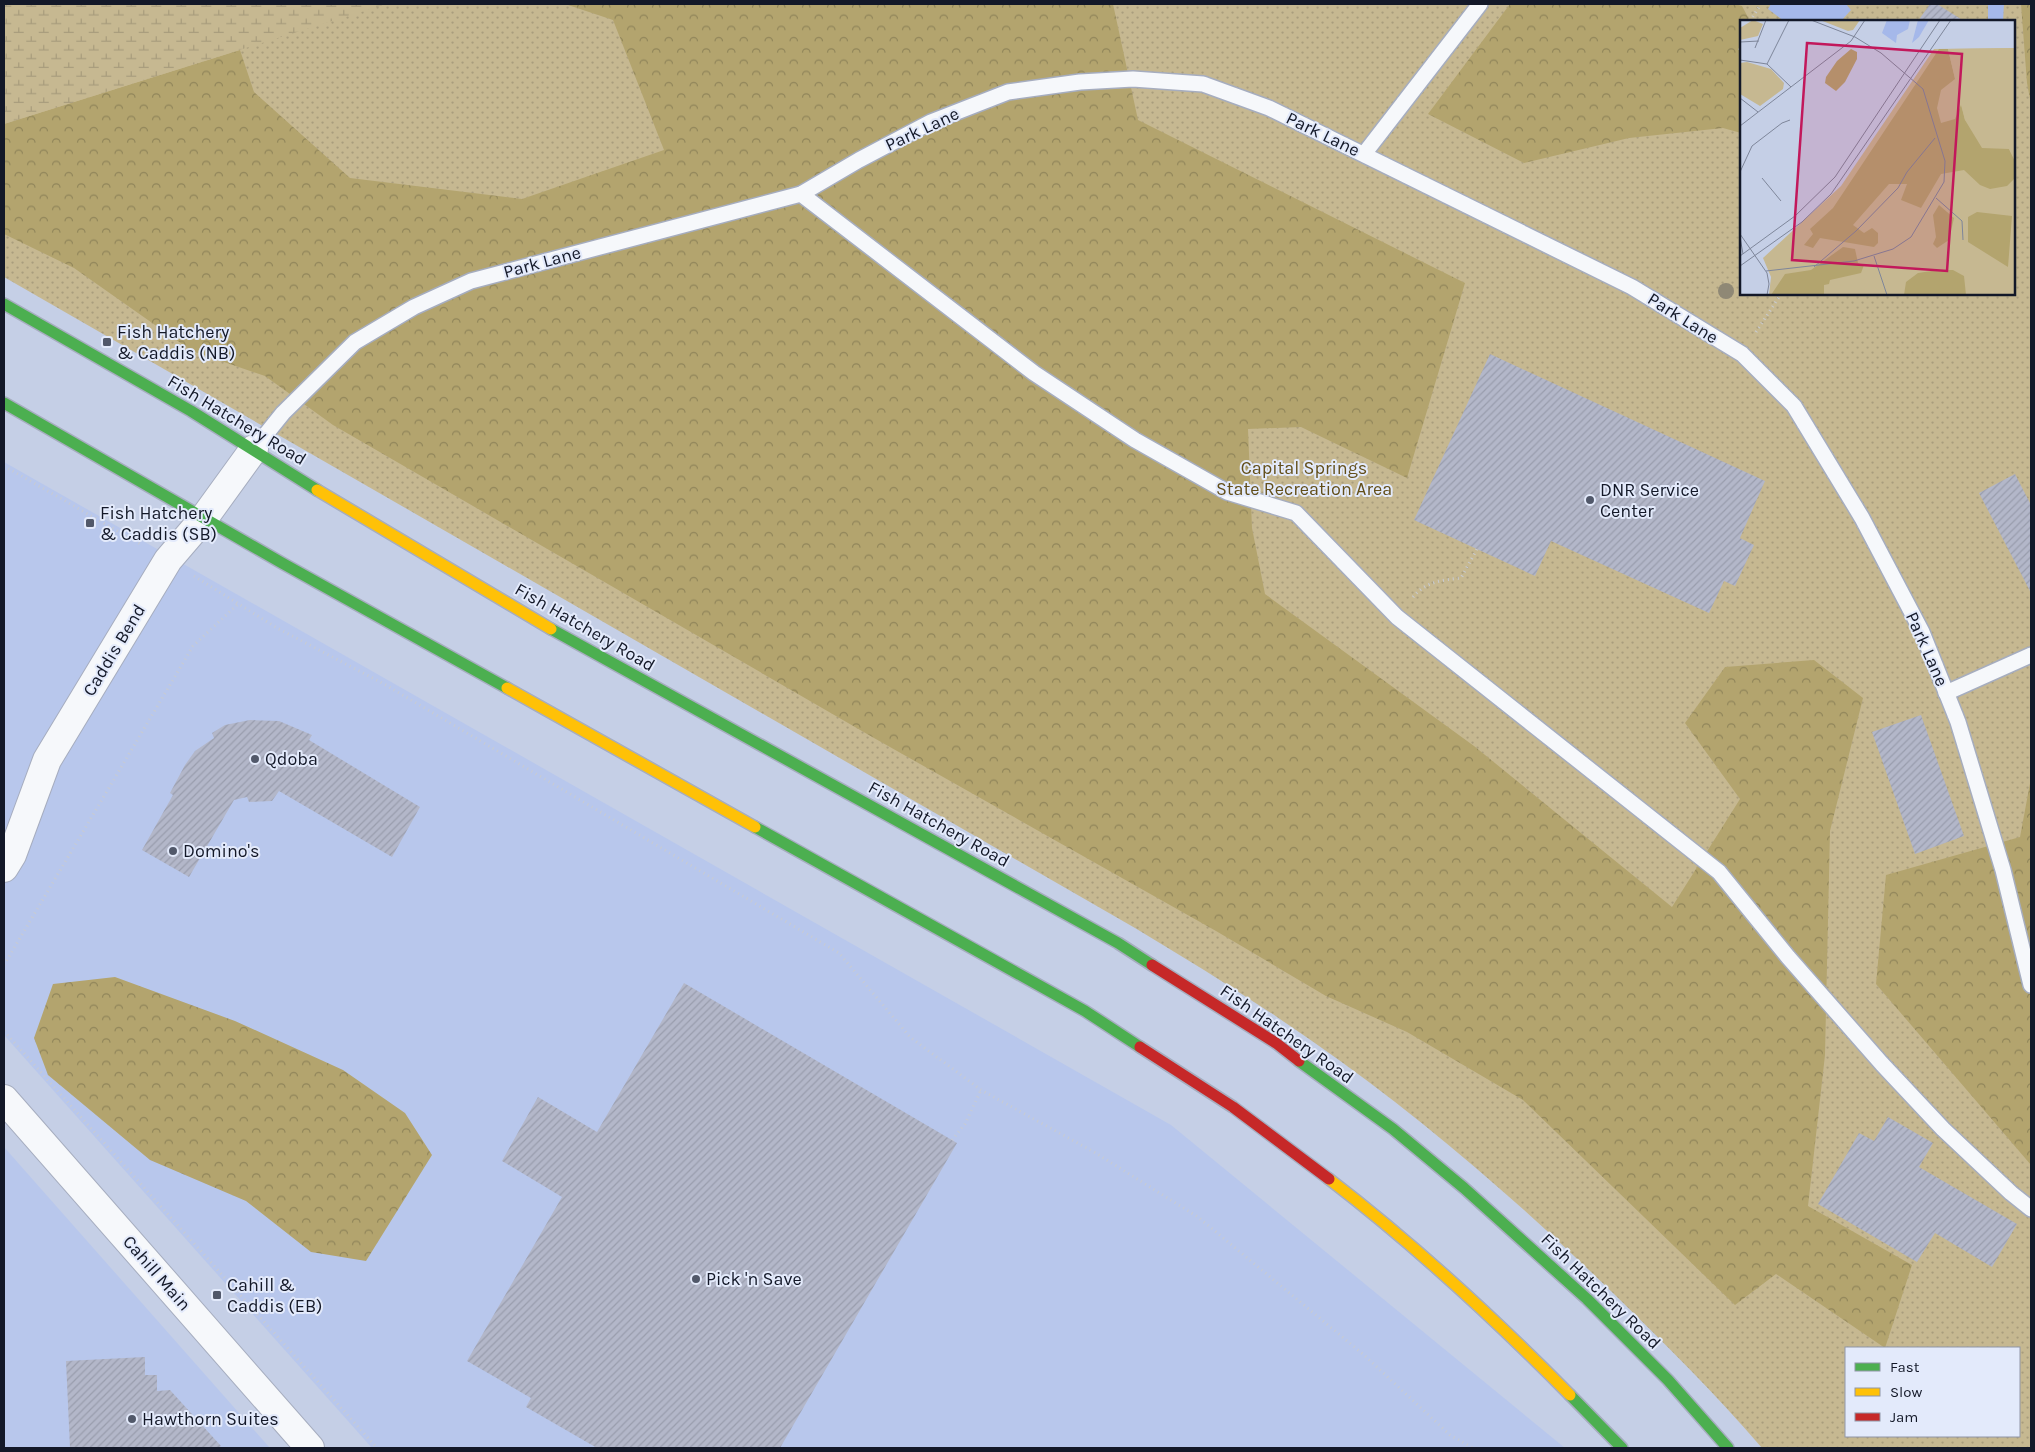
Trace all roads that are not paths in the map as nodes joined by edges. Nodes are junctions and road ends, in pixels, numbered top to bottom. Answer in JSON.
{"nodes":[{"id":1,"x":1480,"y":4,"type":"edge"},
{"id":2,"x":1364,"y":154,"type":"junction"},
{"id":3,"x":801,"y":194,"type":"junction"},
{"id":4,"x":4,"y":304,"type":"edge"},
{"id":5,"x":4,"y":403,"type":"edge"},
{"id":6,"x":254,"y":449,"type":"junction"},
{"id":7,"x":204,"y":518,"type":"junction"},
{"id":8,"x":2031,"y":655,"type":"edge"},
{"id":9,"x":1946,"y":693,"type":"junction"},
{"id":10,"x":4,"y":868,"type":"edge"},
{"id":11,"x":2031,"y":985,"type":"edge"},
{"id":12,"x":5,"y":1103,"type":"edge"},
{"id":13,"x":2031,"y":1209,"type":"edge"},
{"id":14,"x":310,"y":1448,"type":"edge"},
{"id":15,"x":1622,"y":1448,"type":"edge"},
{"id":16,"x":1728,"y":1448,"type":"edge"}],
"edges":[{"from":1,"to":2,"type":"lane"},
{"from":2,"to":3,"type":"lane","name":"Park Lane"},
{"from":2,"to":9,"type":"lane","name":"Park Lane"},
{"from":3,"to":6,"type":"lane","name":"Park Lane"},
{"from":3,"to":13,"type":"lane"},
{"from":4,"to":6,"type":"main road","name":"Fish Hatchery Road"},
{"from":5,"to":7,"type":"main road"},
{"from":6,"to":7,"type":"street","name":"Caddis Bend"},
{"from":6,"to":16,"type":"main road","name":"Fish Hatchery Road"},
{"from":7,"to":10,"type":"street","name":"Caddis Bend"},
{"from":7,"to":15,"type":"main road"},
{"from":8,"to":9,"type":"lane"},
{"from":9,"to":11,"type":"lane","name":"Park Lane"},
{"from":12,"to":14,"type":"street","name":"Cahill Main"}]}
